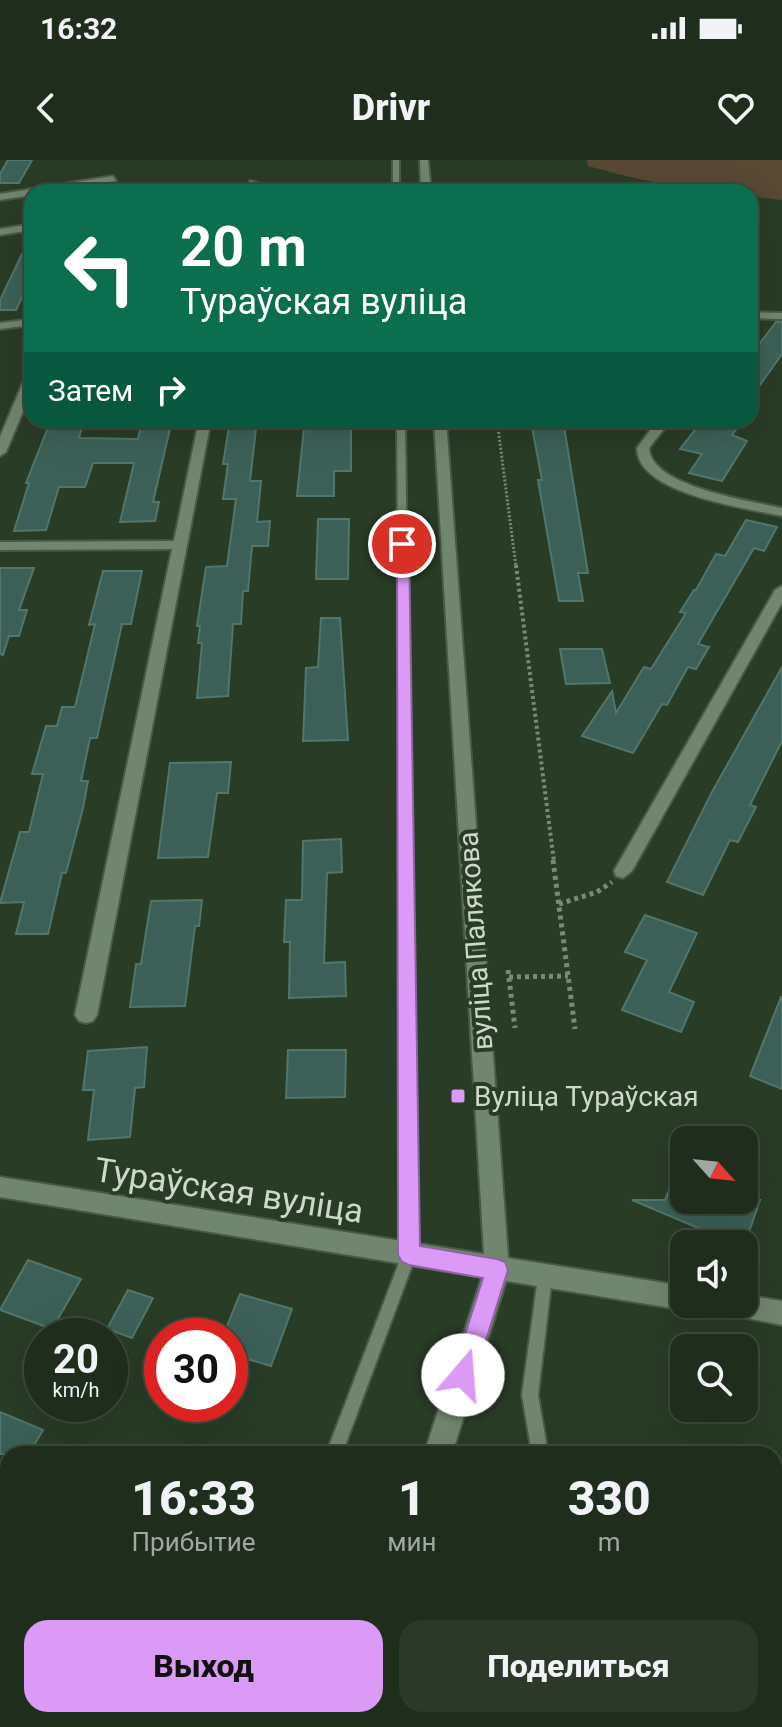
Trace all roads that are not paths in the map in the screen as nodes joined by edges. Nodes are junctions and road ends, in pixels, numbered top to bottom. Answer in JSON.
{"nodes":[{"id":1,"x":396,"y":160,"type":"edge"},
{"id":2,"x":424,"y":160,"type":"edge"},
{"id":3,"x":65,"y":184,"type":"edge"},
{"id":4,"x":111,"y":184,"type":"edge"},
{"id":5,"x":396,"y":184,"type":"edge"},
{"id":6,"x":426,"y":184,"type":"edge"},
{"id":7,"x":24,"y":192,"type":"edge"},
{"id":8,"x":0,"y":197,"type":"edge"},
{"id":9,"x":24,"y":228,"type":"edge"},
{"id":10,"x":0,"y":232,"type":"edge"},
{"id":11,"x":758,"y":315,"type":"edge"},
{"id":12,"x":782,"y":316,"type":"edge"},
{"id":13,"x":24,"y":323,"type":"edge"},
{"id":14,"x":0,"y":326,"type":"edge"},
{"id":15,"x":24,"y":394,"type":"edge"},
{"id":16,"x":203,"y":428,"type":"edge"},
{"id":17,"x":401,"y":428,"type":"edge"},
{"id":18,"x":441,"y":428,"type":"edge"},
{"id":19,"x":659,"y":428,"type":"edge"},
{"id":20,"x":0,"y":452,"type":"edge"},
{"id":21,"x":782,"y":512,"type":"edge"},
{"id":22,"x":180,"y":545,"type":"junction"},
{"id":23,"x":0,"y":546,"type":"edge"},
{"id":24,"x":782,"y":590,"type":"edge"},
{"id":25,"x":623,"y":871,"type":"road end"},
{"id":26,"x":86,"y":1015,"type":"dead end"},
{"id":27,"x":0,"y":1187,"type":"edge"},
{"id":28,"x":409,"y":1255,"type":"junction"},
{"id":29,"x":497,"y":1270,"type":"junction"},
{"id":30,"x":545,"y":1277,"type":"junction"},
{"id":31,"x":670,"y":1296,"type":"edge"},
{"id":32,"x":758,"y":1309,"type":"edge"},
{"id":33,"x":782,"y":1313,"type":"edge"},
{"id":34,"x":337,"y":1446,"type":"edge"},
{"id":35,"x":441,"y":1446,"type":"edge"},
{"id":36,"x":539,"y":1446,"type":"edge"}],
"edges":[{"from":1,"to":5,"type":"lane"},
{"from":2,"to":6,"type":"street"},
{"from":3,"to":4,"type":"street"},
{"from":7,"to":8,"type":"street"},
{"from":9,"to":10,"type":"street"},
{"from":11,"to":12,"type":"street"},
{"from":13,"to":14,"type":"street"},
{"from":15,"to":20,"type":"street"},
{"from":16,"to":22,"type":"street"},
{"from":17,"to":28,"type":"lane"},
{"from":18,"to":29,"type":"street","name":"вуліца Палякова"},
{"from":19,"to":21,"type":"street"},
{"from":22,"to":23,"type":"street"},
{"from":22,"to":26,"type":"street"},
{"from":24,"to":25,"type":"street"},
{"from":27,"to":28,"type":"street","name":"Тураўская вуліца"},
{"from":28,"to":29,"type":"street","name":"Тураўская вуліца"},
{"from":28,"to":34,"type":"lane"},
{"from":29,"to":30,"type":"street","name":"Тураўская вуліца"},
{"from":29,"to":35,"type":"street","name":"вуліца Палякова"},
{"from":30,"to":31,"type":"street","name":"Тураўская вуліца"},
{"from":30,"to":36,"type":"lane"},
{"from":32,"to":33,"type":"street"}]}
